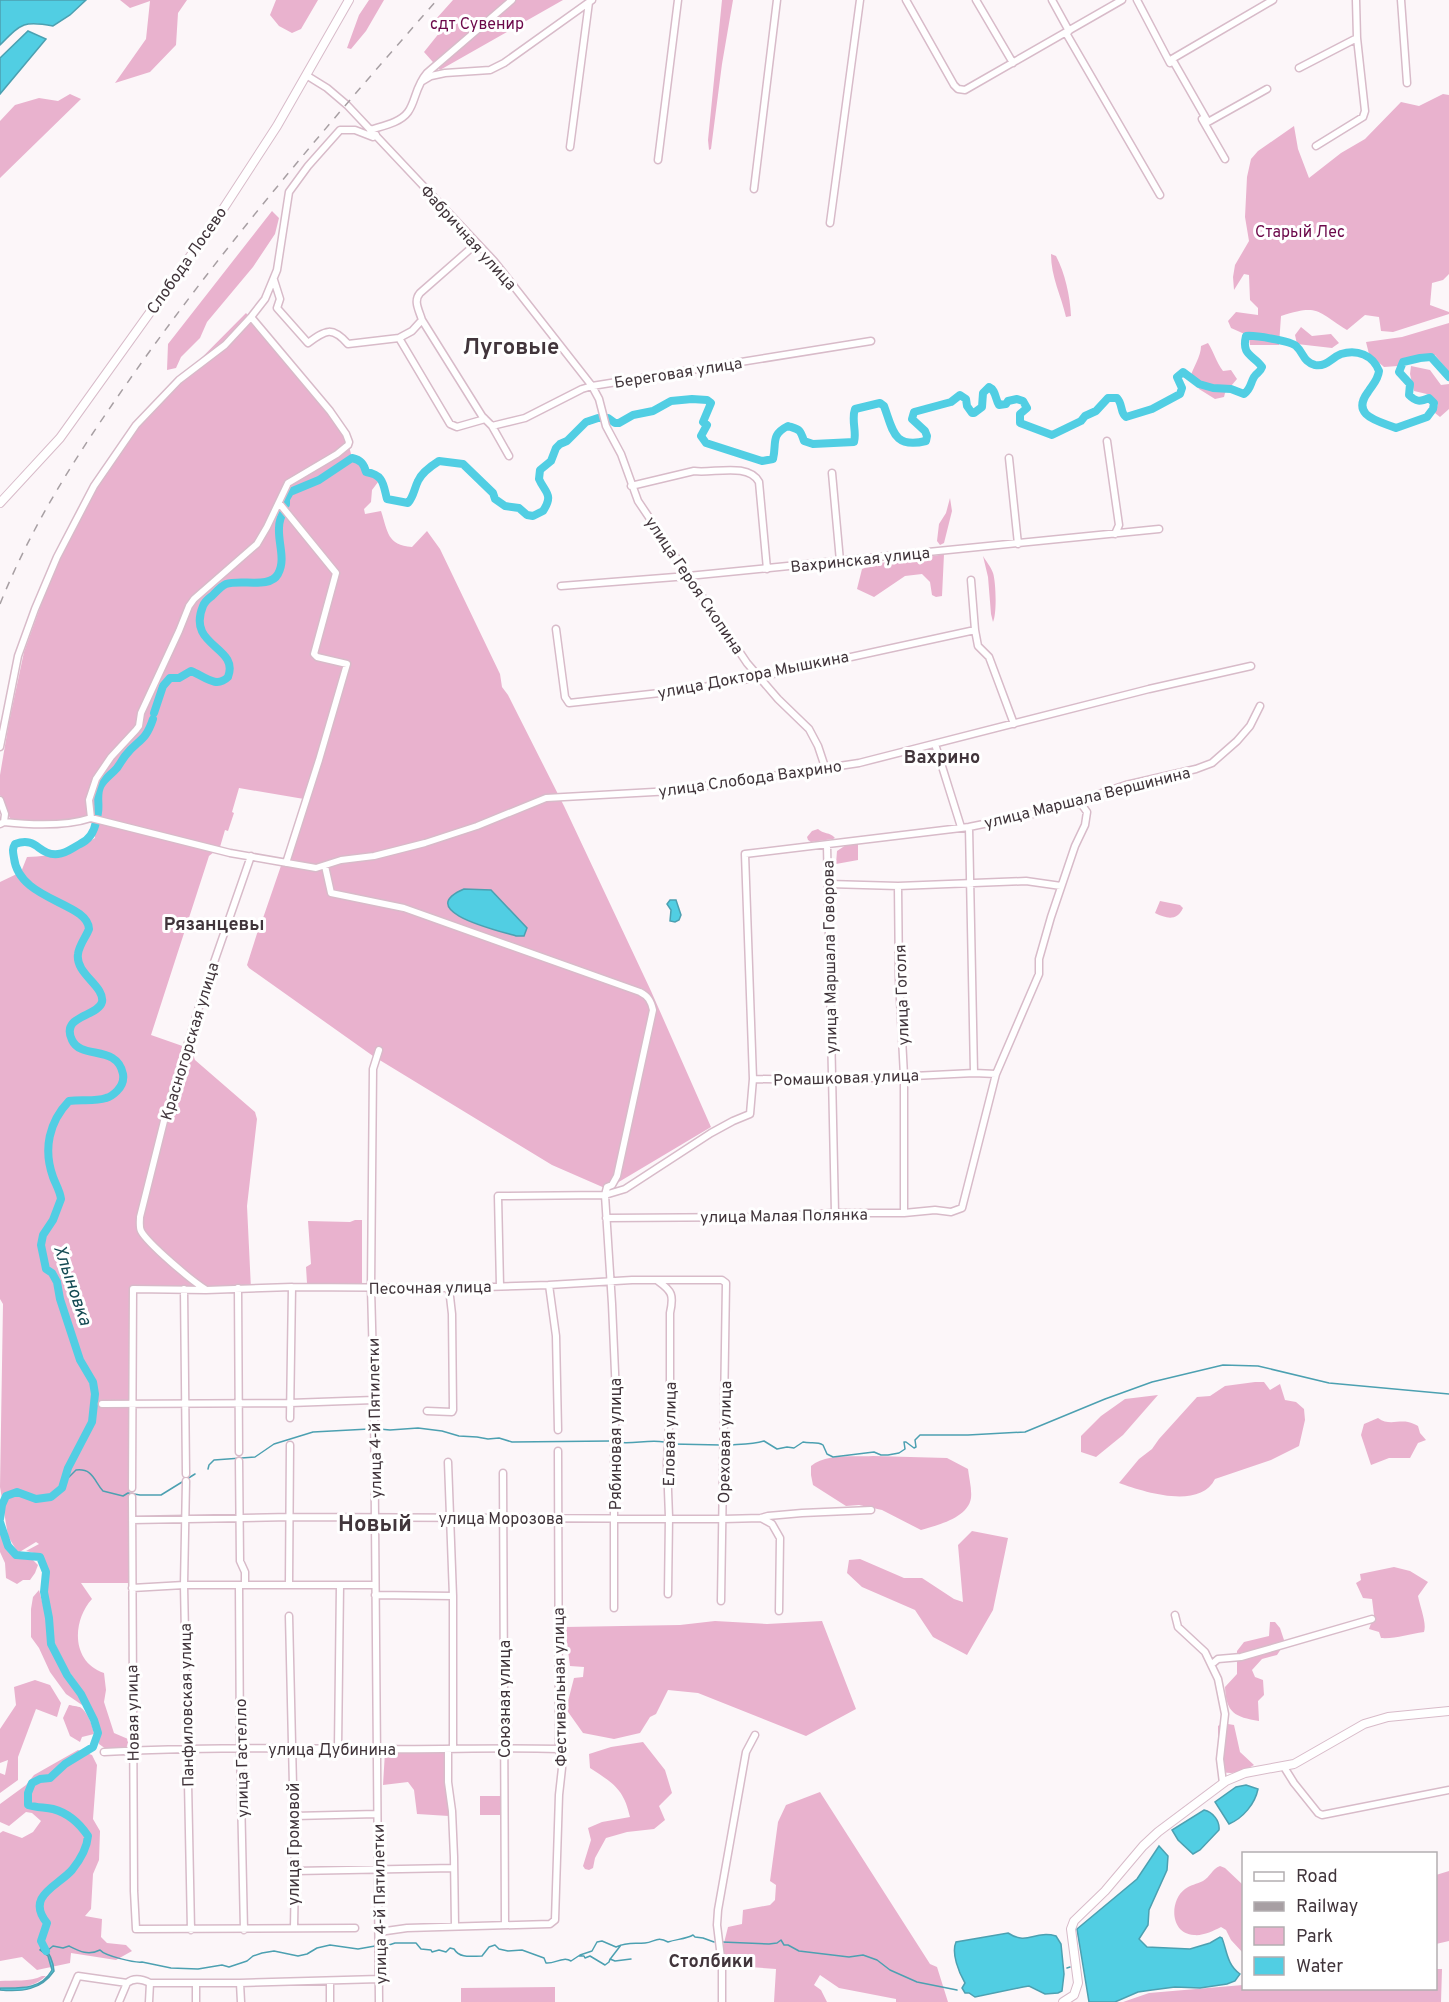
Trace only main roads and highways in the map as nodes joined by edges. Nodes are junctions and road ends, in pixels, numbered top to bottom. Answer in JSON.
{"nodes":[{"id":1,"x":349,"y":0,"type":"edge"},
{"id":2,"x":0,"y":503,"type":"edge"},
{"id":3,"x":1449,"y":1711,"type":"edge"},
{"id":4,"x":1063,"y":2002,"type":"edge"}],
"edges":[{"from":1,"to":2,"type":"main road","name":"Слобода Лосево"},
{"from":3,"to":4,"type":"main road"}]}
